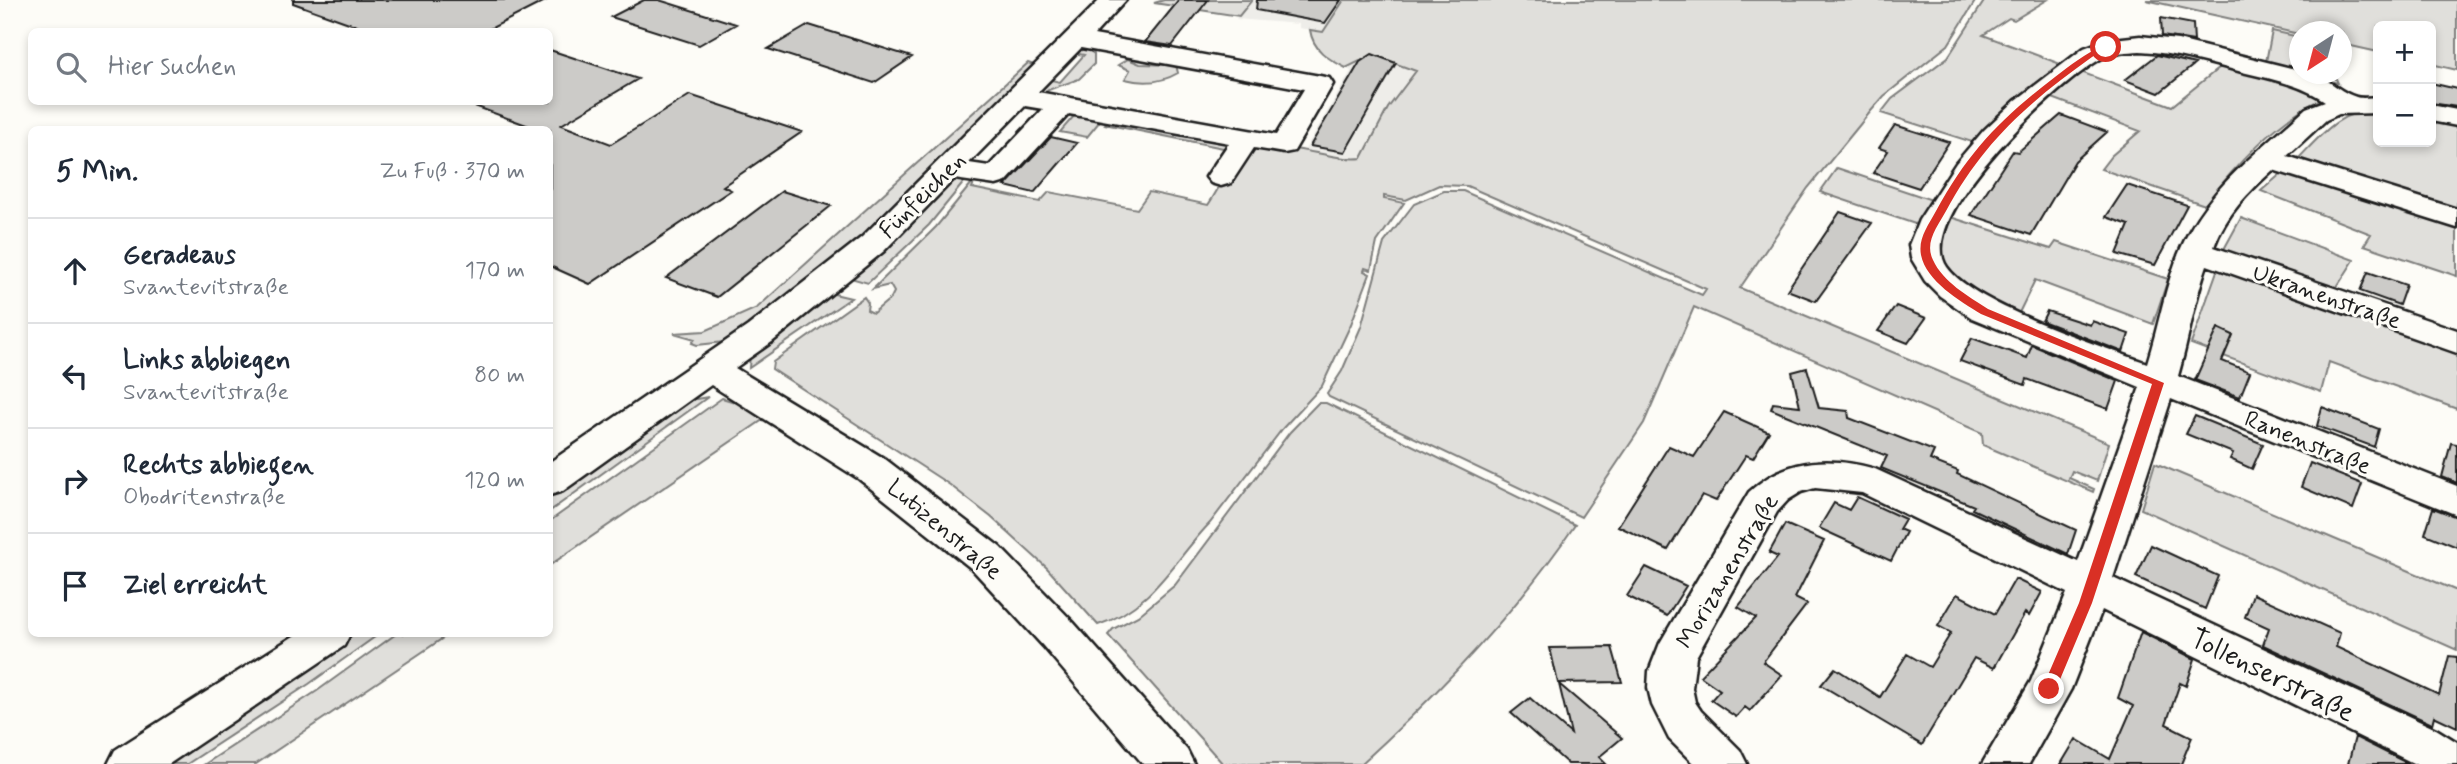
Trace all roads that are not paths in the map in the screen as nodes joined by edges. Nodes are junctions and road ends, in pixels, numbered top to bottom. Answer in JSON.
{"nodes":[{"id":1,"x":1114,"y":0,"type":"edge"},
{"id":2,"x":1075,"y":39,"type":"junction"},
{"id":3,"x":1020,"y":97,"type":"junction"},
{"id":4,"x":1062,"y":105,"type":"junction"},
{"id":5,"x":2363,"y":105,"type":"edge"},
{"id":6,"x":2436,"y":114,"type":"edge"},
{"id":7,"x":2457,"y":118,"type":"edge"},
{"id":8,"x":1246,"y":139,"type":"junction"},
{"id":9,"x":2267,"y":159,"type":"junction"},
{"id":10,"x":947,"y":169,"type":"junction"},
{"id":11,"x":1222,"y":177,"type":"dead end"},
{"id":12,"x":2457,"y":219,"type":"edge"},
{"id":13,"x":2196,"y":251,"type":"junction"},
{"id":14,"x":2457,"y":342,"type":"edge"},
{"id":15,"x":710,"y":369,"type":"junction"},
{"id":16,"x":2158,"y":383,"type":"junction"},
{"id":17,"x":553,"y":479,"type":"edge"},
{"id":18,"x":2457,"y":501,"type":"edge"},
{"id":19,"x":2091,"y":586,"type":"junction"},
{"id":20,"x":325,"y":637,"type":"edge"},
{"id":21,"x":131,"y":764,"type":"edge"},
{"id":22,"x":1171,"y":764,"type":"edge"},
{"id":23,"x":1724,"y":764,"type":"edge"},
{"id":24,"x":2006,"y":764,"type":"edge"},
{"id":25,"x":2454,"y":764,"type":"edge"}],
"edges":[{"from":1,"to":2,"type":"street","name":"Fünfeichen"},
{"from":2,"to":3,"type":"street","name":"Fünfeichen"},
{"from":2,"to":8,"type":"street"},
{"from":3,"to":4,"type":"street"},
{"from":3,"to":10,"type":"street","name":"Fünfeichen"},
{"from":4,"to":8,"type":"street"},
{"from":4,"to":10,"type":"street"},
{"from":5,"to":9,"type":"street"},
{"from":5,"to":16,"type":"street","name":"Ranenstraße"},
{"from":6,"to":7,"type":"street"},
{"from":8,"to":11,"type":"street"},
{"from":9,"to":12,"type":"street"},
{"from":9,"to":13,"type":"street"},
{"from":10,"to":15,"type":"street","name":"Fünfeichen"},
{"from":13,"to":14,"type":"street","name":"Ukranenstraße"},
{"from":13,"to":16,"type":"street"},
{"from":15,"to":17,"type":"street","name":"Fünfeichen"},
{"from":15,"to":22,"type":"street","name":"Lutizenstraße"},
{"from":16,"to":18,"type":"street","name":"Ranenstraße"},
{"from":16,"to":19,"type":"street"},
{"from":19,"to":23,"type":"street","name":"Morizanenstraße"},
{"from":19,"to":24,"type":"street"},
{"from":19,"to":25,"type":"street","name":"Tollenserstraße"},
{"from":20,"to":21,"type":"street"}]}
